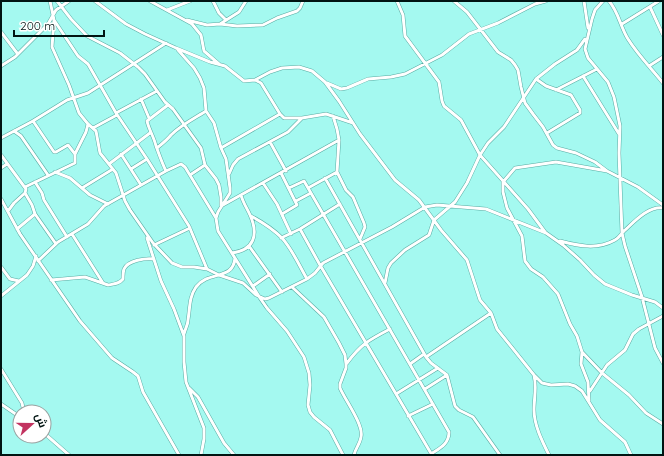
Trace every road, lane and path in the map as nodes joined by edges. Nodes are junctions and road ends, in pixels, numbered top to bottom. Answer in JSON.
{"nodes":[{"id":1,"x":50,"y":1,"type":"edge"},
{"id":2,"x":58,"y":1,"type":"edge"},
{"id":3,"x":69,"y":1,"type":"edge"},
{"id":4,"x":95,"y":1,"type":"edge"},
{"id":5,"x":150,"y":1,"type":"edge"},
{"id":6,"x":190,"y":1,"type":"edge"},
{"id":7,"x":213,"y":1,"type":"edge"},
{"id":8,"x":246,"y":1,"type":"edge"},
{"id":9,"x":303,"y":1,"type":"edge"},
{"id":10,"x":397,"y":1,"type":"edge"},
{"id":11,"x":454,"y":1,"type":"edge"},
{"id":12,"x":546,"y":1,"type":"edge"},
{"id":13,"x":584,"y":1,"type":"edge"},
{"id":14,"x":603,"y":1,"type":"edge"},
{"id":15,"x":608,"y":1,"type":"edge"},
{"id":16,"x":659,"y":1,"type":"edge"},
{"id":17,"x":61,"y":6,"type":"junction"},
{"id":18,"x":650,"y":7,"type":"junction"},
{"id":19,"x":167,"y":10,"type":"junction"},
{"id":20,"x":53,"y":15,"type":"junction"},
{"id":21,"x":54,"y":20,"type":"junction"},
{"id":22,"x":187,"y":20,"type":"junction"},
{"id":23,"x":226,"y":20,"type":"junction"},
{"id":24,"x":220,"y":24,"type":"junction"},
{"id":25,"x":622,"y":24,"type":"junction"},
{"id":26,"x":480,"y":29,"type":"junction"},
{"id":27,"x":1,"y":32,"type":"edge"},
{"id":28,"x":588,"y":34,"type":"junction"},
{"id":29,"x":663,"y":35,"type":"edge"},
{"id":30,"x":166,"y":44,"type":"junction"},
{"id":31,"x":176,"y":48,"type":"junction"},
{"id":32,"x":18,"y":53,"type":"junction"},
{"id":33,"x":663,"y":57,"type":"edge"},
{"id":34,"x":425,"y":62,"type":"junction"},
{"id":35,"x":133,"y":64,"type":"junction"},
{"id":36,"x":219,"y":64,"type":"junction"},
{"id":37,"x":1,"y":66,"type":"edge"},
{"id":38,"x":649,"y":66,"type":"junction"},
{"id":39,"x":596,"y":69,"type":"junction"},
{"id":40,"x":583,"y":76,"type":"junction"},
{"id":41,"x":536,"y":79,"type":"junction"},
{"id":42,"x":255,"y":80,"type":"junction"},
{"id":43,"x":325,"y":82,"type":"junction"},
{"id":44,"x":663,"y":83,"type":"edge"},
{"id":45,"x":100,"y":85,"type":"junction"},
{"id":46,"x":556,"y":90,"type":"junction"},
{"id":47,"x":157,"y":91,"type":"junction"},
{"id":48,"x":73,"y":97,"type":"junction"},
{"id":49,"x":523,"y":97,"type":"junction"},
{"id":50,"x":141,"y":99,"type":"junction"},
{"id":51,"x":168,"y":105,"type":"junction"},
{"id":52,"x":206,"y":111,"type":"junction"},
{"id":53,"x":116,"y":114,"type":"junction"},
{"id":54,"x":280,"y":114,"type":"junction"},
{"id":55,"x":333,"y":116,"type":"junction"},
{"id":56,"x":150,"y":118,"type":"junction"},
{"id":57,"x":302,"y":118,"type":"junction"},
{"id":58,"x":33,"y":121,"type":"junction"},
{"id":59,"x":353,"y":123,"type":"junction"},
{"id":60,"x":88,"y":124,"type":"junction"},
{"id":61,"x":184,"y":125,"type":"junction"},
{"id":62,"x":93,"y":128,"type":"junction"},
{"id":63,"x":14,"y":131,"type":"junction"},
{"id":64,"x":150,"y":133,"type":"junction"},
{"id":65,"x":547,"y":133,"type":"junction"},
{"id":66,"x":620,"y":135,"type":"junction"},
{"id":67,"x":1,"y":138,"type":"edge"},
{"id":68,"x":339,"y":140,"type":"junction"},
{"id":69,"x":270,"y":142,"type":"junction"},
{"id":70,"x":136,"y":143,"type":"junction"},
{"id":71,"x":157,"y":148,"type":"junction"},
{"id":72,"x":220,"y":148,"type":"junction"},
{"id":73,"x":75,"y":154,"type":"junction"},
{"id":74,"x":121,"y":154,"type":"junction"},
{"id":75,"x":1,"y":155,"type":"edge"},
{"id":76,"x":480,"y":155,"type":"junction"},
{"id":77,"x":148,"y":159,"type":"junction"},
{"id":78,"x":7,"y":164,"type":"junction"},
{"id":79,"x":109,"y":164,"type":"junction"},
{"id":80,"x":206,"y":165,"type":"junction"},
{"id":81,"x":1,"y":168,"type":"edge"},
{"id":82,"x":113,"y":169,"type":"junction"},
{"id":83,"x":131,"y":169,"type":"junction"},
{"id":84,"x":166,"y":171,"type":"junction"},
{"id":85,"x":286,"y":171,"type":"junction"},
{"id":86,"x":607,"y":171,"type":"junction"},
{"id":87,"x":54,"y":172,"type":"junction"},
{"id":88,"x":337,"y":172,"type":"junction"},
{"id":89,"x":281,"y":173,"type":"junction"},
{"id":90,"x":228,"y":174,"type":"junction"},
{"id":91,"x":48,"y":175,"type":"junction"},
{"id":92,"x":190,"y":175,"type":"junction"},
{"id":93,"x":158,"y":176,"type":"junction"},
{"id":94,"x":620,"y":177,"type":"junction"},
{"id":95,"x":325,"y":178,"type":"junction"},
{"id":96,"x":35,"y":182,"type":"junction"},
{"id":97,"x":503,"y":182,"type":"junction"},
{"id":98,"x":263,"y":184,"type":"junction"},
{"id":99,"x":141,"y":185,"type":"junction"},
{"id":100,"x":25,"y":187,"type":"junction"},
{"id":101,"x":82,"y":188,"type":"junction"},
{"id":102,"x":289,"y":188,"type":"junction"},
{"id":103,"x":308,"y":188,"type":"junction"},
{"id":104,"x":25,"y":193,"type":"junction"},
{"id":105,"x":311,"y":193,"type":"junction"},
{"id":106,"x":241,"y":195,"type":"junction"},
{"id":107,"x":123,"y":196,"type":"junction"},
{"id":108,"x":1,"y":199,"type":"edge"},
{"id":109,"x":296,"y":201,"type":"junction"},
{"id":110,"x":108,"y":204,"type":"junction"},
{"id":111,"x":340,"y":204,"type":"junction"},
{"id":112,"x":5,"y":206,"type":"junction"},
{"id":113,"x":449,"y":206,"type":"junction"},
{"id":114,"x":222,"y":207,"type":"junction"},
{"id":115,"x":425,"y":207,"type":"junction"},
{"id":116,"x":663,"y":207,"type":"edge"},
{"id":117,"x":1,"y":210,"type":"edge"},
{"id":118,"x":8,"y":212,"type":"junction"},
{"id":119,"x":36,"y":214,"type":"junction"},
{"id":120,"x":282,"y":214,"type":"junction"},
{"id":121,"x":323,"y":214,"type":"junction"},
{"id":122,"x":251,"y":216,"type":"junction"},
{"id":123,"x":216,"y":218,"type":"junction"},
{"id":124,"x":434,"y":220,"type":"junction"},
{"id":125,"x":514,"y":221,"type":"junction"},
{"id":126,"x":142,"y":228,"type":"junction"},
{"id":127,"x":190,"y":228,"type":"junction"},
{"id":128,"x":17,"y":229,"type":"junction"},
{"id":129,"x":300,"y":229,"type":"junction"},
{"id":130,"x":546,"y":233,"type":"junction"},
{"id":131,"x":622,"y":233,"type":"junction"},
{"id":132,"x":72,"y":234,"type":"junction"},
{"id":133,"x":291,"y":234,"type":"junction"},
{"id":134,"x":66,"y":237,"type":"junction"},
{"id":135,"x":281,"y":238,"type":"junction"},
{"id":136,"x":361,"y":241,"type":"junction"},
{"id":137,"x":557,"y":241,"type":"junction"},
{"id":138,"x":56,"y":244,"type":"junction"},
{"id":139,"x":154,"y":246,"type":"junction"},
{"id":140,"x":249,"y":246,"type":"junction"},
{"id":141,"x":345,"y":252,"type":"junction"},
{"id":142,"x":232,"y":253,"type":"junction"},
{"id":143,"x":36,"y":256,"type":"junction"},
{"id":144,"x":235,"y":258,"type":"junction"},
{"id":145,"x":154,"y":259,"type":"junction"},
{"id":146,"x":38,"y":261,"type":"junction"},
{"id":147,"x":320,"y":265,"type":"junction"},
{"id":148,"x":1,"y":267,"type":"edge"},
{"id":149,"x":207,"y":268,"type":"junction"},
{"id":150,"x":270,"y":274,"type":"junction"},
{"id":151,"x":219,"y":275,"type":"junction"},
{"id":152,"x":307,"y":279,"type":"junction"},
{"id":153,"x":51,"y":280,"type":"junction"},
{"id":154,"x":19,"y":281,"type":"junction"},
{"id":155,"x":385,"y":282,"type":"junction"},
{"id":156,"x":103,"y":283,"type":"junction"},
{"id":157,"x":253,"y":286,"type":"junction"},
{"id":158,"x":292,"y":287,"type":"junction"},
{"id":159,"x":282,"y":292,"type":"junction"},
{"id":160,"x":1,"y":296,"type":"edge"},
{"id":161,"x":642,"y":297,"type":"junction"},
{"id":162,"x":260,"y":298,"type":"junction"},
{"id":163,"x":663,"y":308,"type":"edge"},
{"id":164,"x":491,"y":313,"type":"junction"},
{"id":165,"x":663,"y":316,"type":"edge"},
{"id":166,"x":648,"y":323,"type":"junction"},
{"id":167,"x":390,"y":329,"type":"junction"},
{"id":168,"x":184,"y":336,"type":"junction"},
{"id":169,"x":366,"y":342,"type":"junction"},
{"id":170,"x":582,"y":352,"type":"junction"},
{"id":171,"x":425,"y":356,"type":"junction"},
{"id":172,"x":346,"y":364,"type":"junction"},
{"id":173,"x":410,"y":364,"type":"junction"},
{"id":174,"x":663,"y":364,"type":"edge"},
{"id":175,"x":438,"y":368,"type":"junction"},
{"id":176,"x":1,"y":369,"type":"edge"},
{"id":177,"x":602,"y":373,"type":"junction"},
{"id":178,"x":447,"y":375,"type":"junction"},
{"id":179,"x":534,"y":376,"type":"junction"},
{"id":180,"x":419,"y":379,"type":"junction"},
{"id":181,"x":188,"y":386,"type":"junction"},
{"id":182,"x":425,"y":389,"type":"junction"},
{"id":183,"x":396,"y":394,"type":"junction"},
{"id":184,"x":588,"y":394,"type":"junction"},
{"id":185,"x":589,"y":403,"type":"junction"},
{"id":186,"x":1,"y":404,"type":"edge"},
{"id":187,"x":22,"y":404,"type":"edge"},
{"id":188,"x":433,"y":404,"type":"junction"},
{"id":189,"x":12,"y":412,"type":"edge"},
{"id":190,"x":408,"y":416,"type":"junction"},
{"id":191,"x":663,"y":424,"type":"edge"},
{"id":192,"x":52,"y":440,"type":"edge"},
{"id":193,"x":432,"y":454,"type":"edge"},
{"id":194,"x":69,"y":455,"type":"edge"},
{"id":195,"x":179,"y":455,"type":"edge"},
{"id":196,"x":201,"y":455,"type":"edge"},
{"id":197,"x":234,"y":455,"type":"edge"},
{"id":198,"x":343,"y":455,"type":"edge"},
{"id":199,"x":354,"y":455,"type":"edge"},
{"id":200,"x":500,"y":455,"type":"edge"},
{"id":201,"x":549,"y":455,"type":"edge"},
{"id":202,"x":631,"y":455,"type":"edge"}],
"edges":[{"from":1,"to":20,"type":"street"},
{"from":2,"to":17,"type":"street"},
{"from":3,"to":17,"type":"street"},
{"from":4,"to":30,"type":"street"},
{"from":5,"to":19,"type":"street"},
{"from":6,"to":19,"type":"street"},
{"from":7,"to":23,"type":"street"},
{"from":8,"to":23,"type":"street"},
{"from":9,"to":24,"type":"street"},
{"from":10,"to":34,"type":"street"},
{"from":11,"to":26,"type":"street"},
{"from":12,"to":26,"type":"street"},
{"from":13,"to":28,"type":"street"},
{"from":14,"to":28,"type":"street"},
{"from":15,"to":25,"type":"street"},
{"from":16,"to":18,"type":"street"},
{"from":17,"to":20,"type":"street"},
{"from":17,"to":35,"type":"street"},
{"from":18,"to":25,"type":"street"},
{"from":18,"to":29,"type":"street"},
{"from":19,"to":22,"type":"street"},
{"from":20,"to":21,"type":"street"},
{"from":20,"to":32,"type":"street"},
{"from":21,"to":45,"type":"street"},
{"from":21,"to":48,"type":"street"},
{"from":22,"to":24,"type":"street"},
{"from":22,"to":36,"type":"street"},
{"from":23,"to":24,"type":"street"},
{"from":25,"to":38,"type":"street"},
{"from":26,"to":34,"type":"street"},
{"from":26,"to":49,"type":"street"},
{"from":27,"to":32,"type":"street"},
{"from":28,"to":39,"type":"street"},
{"from":28,"to":41,"type":"street"},
{"from":30,"to":31,"type":"street"},
{"from":30,"to":35,"type":"street"},
{"from":31,"to":36,"type":"street"},
{"from":31,"to":52,"type":"street"},
{"from":32,"to":37,"type":"street"},
{"from":33,"to":38,"type":"street"},
{"from":34,"to":43,"type":"street"},
{"from":34,"to":76,"type":"street"},
{"from":35,"to":45,"type":"street"},
{"from":35,"to":47,"type":"street"},
{"from":36,"to":42,"type":"street"},
{"from":38,"to":44,"type":"street"},
{"from":39,"to":40,"type":"street"},
{"from":39,"to":66,"type":"street"},
{"from":40,"to":46,"type":"street"},
{"from":40,"to":66,"type":"street"},
{"from":41,"to":46,"type":"street"},
{"from":41,"to":49,"type":"street"},
{"from":42,"to":43,"type":"street"},
{"from":42,"to":54,"type":"street"},
{"from":43,"to":59,"type":"street"},
{"from":45,"to":48,"type":"street"},
{"from":45,"to":53,"type":"street"},
{"from":46,"to":65,"type":"street"},
{"from":47,"to":50,"type":"street"},
{"from":47,"to":51,"type":"street"},
{"from":48,"to":58,"type":"street"},
{"from":48,"to":60,"type":"street"},
{"from":49,"to":65,"type":"street"},
{"from":49,"to":76,"type":"street"},
{"from":50,"to":53,"type":"street"},
{"from":50,"to":56,"type":"street"},
{"from":51,"to":56,"type":"street"},
{"from":51,"to":61,"type":"street"},
{"from":52,"to":61,"type":"street"},
{"from":52,"to":72,"type":"street"},
{"from":53,"to":62,"type":"street"},
{"from":53,"to":70,"type":"street"},
{"from":54,"to":57,"type":"street"},
{"from":54,"to":72,"type":"street"},
{"from":55,"to":57,"type":"street"},
{"from":55,"to":59,"type":"street"},
{"from":55,"to":68,"type":"street"},
{"from":56,"to":64,"type":"street"},
{"from":57,"to":69,"type":"street"},
{"from":58,"to":63,"type":"street"},
{"from":58,"to":73,"type":"street"},
{"from":59,"to":115,"type":"street"},
{"from":60,"to":62,"type":"street"},
{"from":60,"to":73,"type":"street"},
{"from":61,"to":71,"type":"street"},
{"from":61,"to":80,"type":"street"},
{"from":62,"to":79,"type":"street"},
{"from":63,"to":67,"type":"street"},
{"from":63,"to":91,"type":"street"},
{"from":64,"to":70,"type":"street"},
{"from":64,"to":71,"type":"street"},
{"from":65,"to":86,"type":"street"},
{"from":66,"to":94,"type":"street"},
{"from":68,"to":85,"type":"street"},
{"from":68,"to":88,"type":"street"},
{"from":69,"to":85,"type":"street"},
{"from":69,"to":90,"type":"street"},
{"from":70,"to":74,"type":"street"},
{"from":70,"to":77,"type":"street"},
{"from":71,"to":84,"type":"street"},
{"from":72,"to":90,"type":"street"},
{"from":73,"to":87,"type":"street"},
{"from":74,"to":79,"type":"street"},
{"from":74,"to":83,"type":"street"},
{"from":75,"to":78,"type":"street"},
{"from":76,"to":97,"type":"street"},
{"from":76,"to":113,"type":"street"},
{"from":77,"to":83,"type":"street"},
{"from":77,"to":93,"type":"street"},
{"from":78,"to":81,"type":"street"},
{"from":78,"to":100,"type":"street"},
{"from":79,"to":82,"type":"street"},
{"from":80,"to":92,"type":"street"},
{"from":80,"to":114,"type":"street"},
{"from":82,"to":101,"type":"street"},
{"from":82,"to":107,"type":"street"},
{"from":83,"to":99,"type":"street"},
{"from":84,"to":92,"type":"street"},
{"from":84,"to":93,"type":"street"},
{"from":85,"to":89,"type":"street"},
{"from":86,"to":94,"type":"street"},
{"from":86,"to":97,"type":"street"},
{"from":87,"to":91,"type":"street"},
{"from":87,"to":101,"type":"street"},
{"from":88,"to":95,"type":"street"},
{"from":88,"to":136,"type":"street"},
{"from":89,"to":98,"type":"street"},
{"from":89,"to":102,"type":"street"},
{"from":90,"to":114,"type":"street"},
{"from":91,"to":96,"type":"street"},
{"from":92,"to":123,"type":"street"},
{"from":93,"to":99,"type":"street"},
{"from":93,"to":127,"type":"street"},
{"from":94,"to":116,"type":"street"},
{"from":94,"to":131,"type":"street"},
{"from":95,"to":103,"type":"street"},
{"from":95,"to":111,"type":"street"},
{"from":96,"to":100,"type":"street"},
{"from":96,"to":134,"type":"street"},
{"from":97,"to":125,"type":"street"},
{"from":97,"to":130,"type":"street"},
{"from":98,"to":106,"type":"street"},
{"from":98,"to":120,"type":"street"},
{"from":99,"to":107,"type":"street"},
{"from":100,"to":104,"type":"street"},
{"from":101,"to":110,"type":"street"},
{"from":102,"to":103,"type":"street"},
{"from":102,"to":109,"type":"street"},
{"from":103,"to":105,"type":"street"},
{"from":104,"to":118,"type":"street"},
{"from":104,"to":119,"type":"street"},
{"from":105,"to":109,"type":"street"},
{"from":105,"to":121,"type":"street"},
{"from":106,"to":114,"type":"street"},
{"from":106,"to":122,"type":"street"},
{"from":107,"to":110,"type":"street"},
{"from":107,"to":126,"type":"street"},
{"from":108,"to":112,"type":"street"},
{"from":109,"to":120,"type":"street"},
{"from":110,"to":132,"type":"street"},
{"from":111,"to":121,"type":"street"},
{"from":111,"to":136,"type":"street"},
{"from":112,"to":117,"type":"street"},
{"from":112,"to":118,"type":"street"},
{"from":113,"to":115,"type":"street"},
{"from":113,"to":124,"type":"street"},
{"from":113,"to":125,"type":"street"},
{"from":114,"to":123,"type":"street"},
{"from":115,"to":124,"type":"street"},
{"from":115,"to":136,"type":"street"},
{"from":116,"to":131,"type":"street"},
{"from":118,"to":128,"type":"street"},
{"from":119,"to":128,"type":"street"},
{"from":119,"to":138,"type":"street"},
{"from":120,"to":133,"type":"street"},
{"from":121,"to":129,"type":"street"},
{"from":121,"to":141,"type":"street"},
{"from":122,"to":135,"type":"street"},
{"from":122,"to":140,"type":"street"},
{"from":123,"to":142,"type":"street"},
{"from":124,"to":155,"type":"street"},
{"from":124,"to":164,"type":"street"},
{"from":125,"to":130,"type":"street"},
{"from":125,"to":170,"type":"street"},
{"from":126,"to":139,"type":"street"},
{"from":126,"to":145,"type":"street"},
{"from":127,"to":139,"type":"street"},
{"from":127,"to":149,"type":"street"},
{"from":128,"to":143,"type":"street"},
{"from":129,"to":133,"type":"street"},
{"from":129,"to":147,"type":"street"},
{"from":130,"to":137,"type":"street"},
{"from":131,"to":137,"type":"street"},
{"from":131,"to":161,"type":"street"},
{"from":132,"to":134,"type":"street"},
{"from":132,"to":156,"type":"street"},
{"from":133,"to":135,"type":"street"},
{"from":134,"to":138,"type":"street"},
{"from":135,"to":152,"type":"street"},
{"from":136,"to":141,"type":"street"},
{"from":136,"to":155,"type":"street"},
{"from":137,"to":161,"type":"street"},
{"from":138,"to":146,"type":"street"},
{"from":139,"to":149,"type":"street"},
{"from":140,"to":142,"type":"street"},
{"from":140,"to":150,"type":"street"},
{"from":141,"to":147,"type":"street"},
{"from":141,"to":167,"type":"street"},
{"from":142,"to":144,"type":"street"},
{"from":143,"to":146,"type":"street"},
{"from":143,"to":154,"type":"street"},
{"from":144,"to":151,"type":"street"},
{"from":144,"to":157,"type":"street"},
{"from":145,"to":156,"type":"street"},
{"from":145,"to":168,"type":"street"},
{"from":146,"to":153,"type":"street"},
{"from":147,"to":152,"type":"street"},
{"from":147,"to":169,"type":"street"},
{"from":148,"to":154,"type":"street"},
{"from":149,"to":151,"type":"street"},
{"from":150,"to":157,"type":"street"},
{"from":150,"to":159,"type":"street"},
{"from":151,"to":162,"type":"street"},
{"from":151,"to":168,"type":"street"},
{"from":152,"to":158,"type":"street"},
{"from":153,"to":156,"type":"street"},
{"from":153,"to":195,"type":"street"},
{"from":154,"to":160,"type":"street"},
{"from":155,"to":171,"type":"street"},
{"from":157,"to":162,"type":"street"},
{"from":158,"to":159,"type":"street"},
{"from":158,"to":172,"type":"street"},
{"from":159,"to":162,"type":"street"},
{"from":161,"to":163,"type":"street"},
{"from":161,"to":166,"type":"street"},
{"from":162,"to":198,"type":"street"},
{"from":164,"to":171,"type":"street"},
{"from":164,"to":179,"type":"street"},
{"from":165,"to":166,"type":"street"},
{"from":166,"to":174,"type":"street"},
{"from":166,"to":177,"type":"street"},
{"from":167,"to":169,"type":"street"},
{"from":167,"to":173,"type":"street"},
{"from":168,"to":181,"type":"street"},
{"from":169,"to":172,"type":"street"},
{"from":169,"to":183,"type":"street"},
{"from":170,"to":177,"type":"street"},
{"from":170,"to":184,"type":"street"},
{"from":171,"to":173,"type":"street"},
{"from":171,"to":175,"type":"street"},
{"from":172,"to":199,"type":"street"},
{"from":173,"to":180,"type":"street"},
{"from":175,"to":178,"type":"street"},
{"from":175,"to":180,"type":"street"},
{"from":176,"to":187,"type":"street"},
{"from":177,"to":184,"type":"street"},
{"from":177,"to":191,"type":"street"},
{"from":178,"to":182,"type":"street"},
{"from":178,"to":200,"type":"street"},
{"from":179,"to":185,"type":"street"},
{"from":179,"to":201,"type":"street"},
{"from":180,"to":182,"type":"street"},
{"from":180,"to":183,"type":"street"},
{"from":181,"to":196,"type":"street"},
{"from":181,"to":197,"type":"street"},
{"from":182,"to":188,"type":"street"},
{"from":183,"to":190,"type":"street"},
{"from":184,"to":185,"type":"street"},
{"from":185,"to":202,"type":"street"},
{"from":186,"to":189,"type":"street"},
{"from":188,"to":190,"type":"street"},
{"from":188,"to":193,"type":"street"},
{"from":190,"to":193,"type":"street"},
{"from":192,"to":194,"type":"street"}]}
